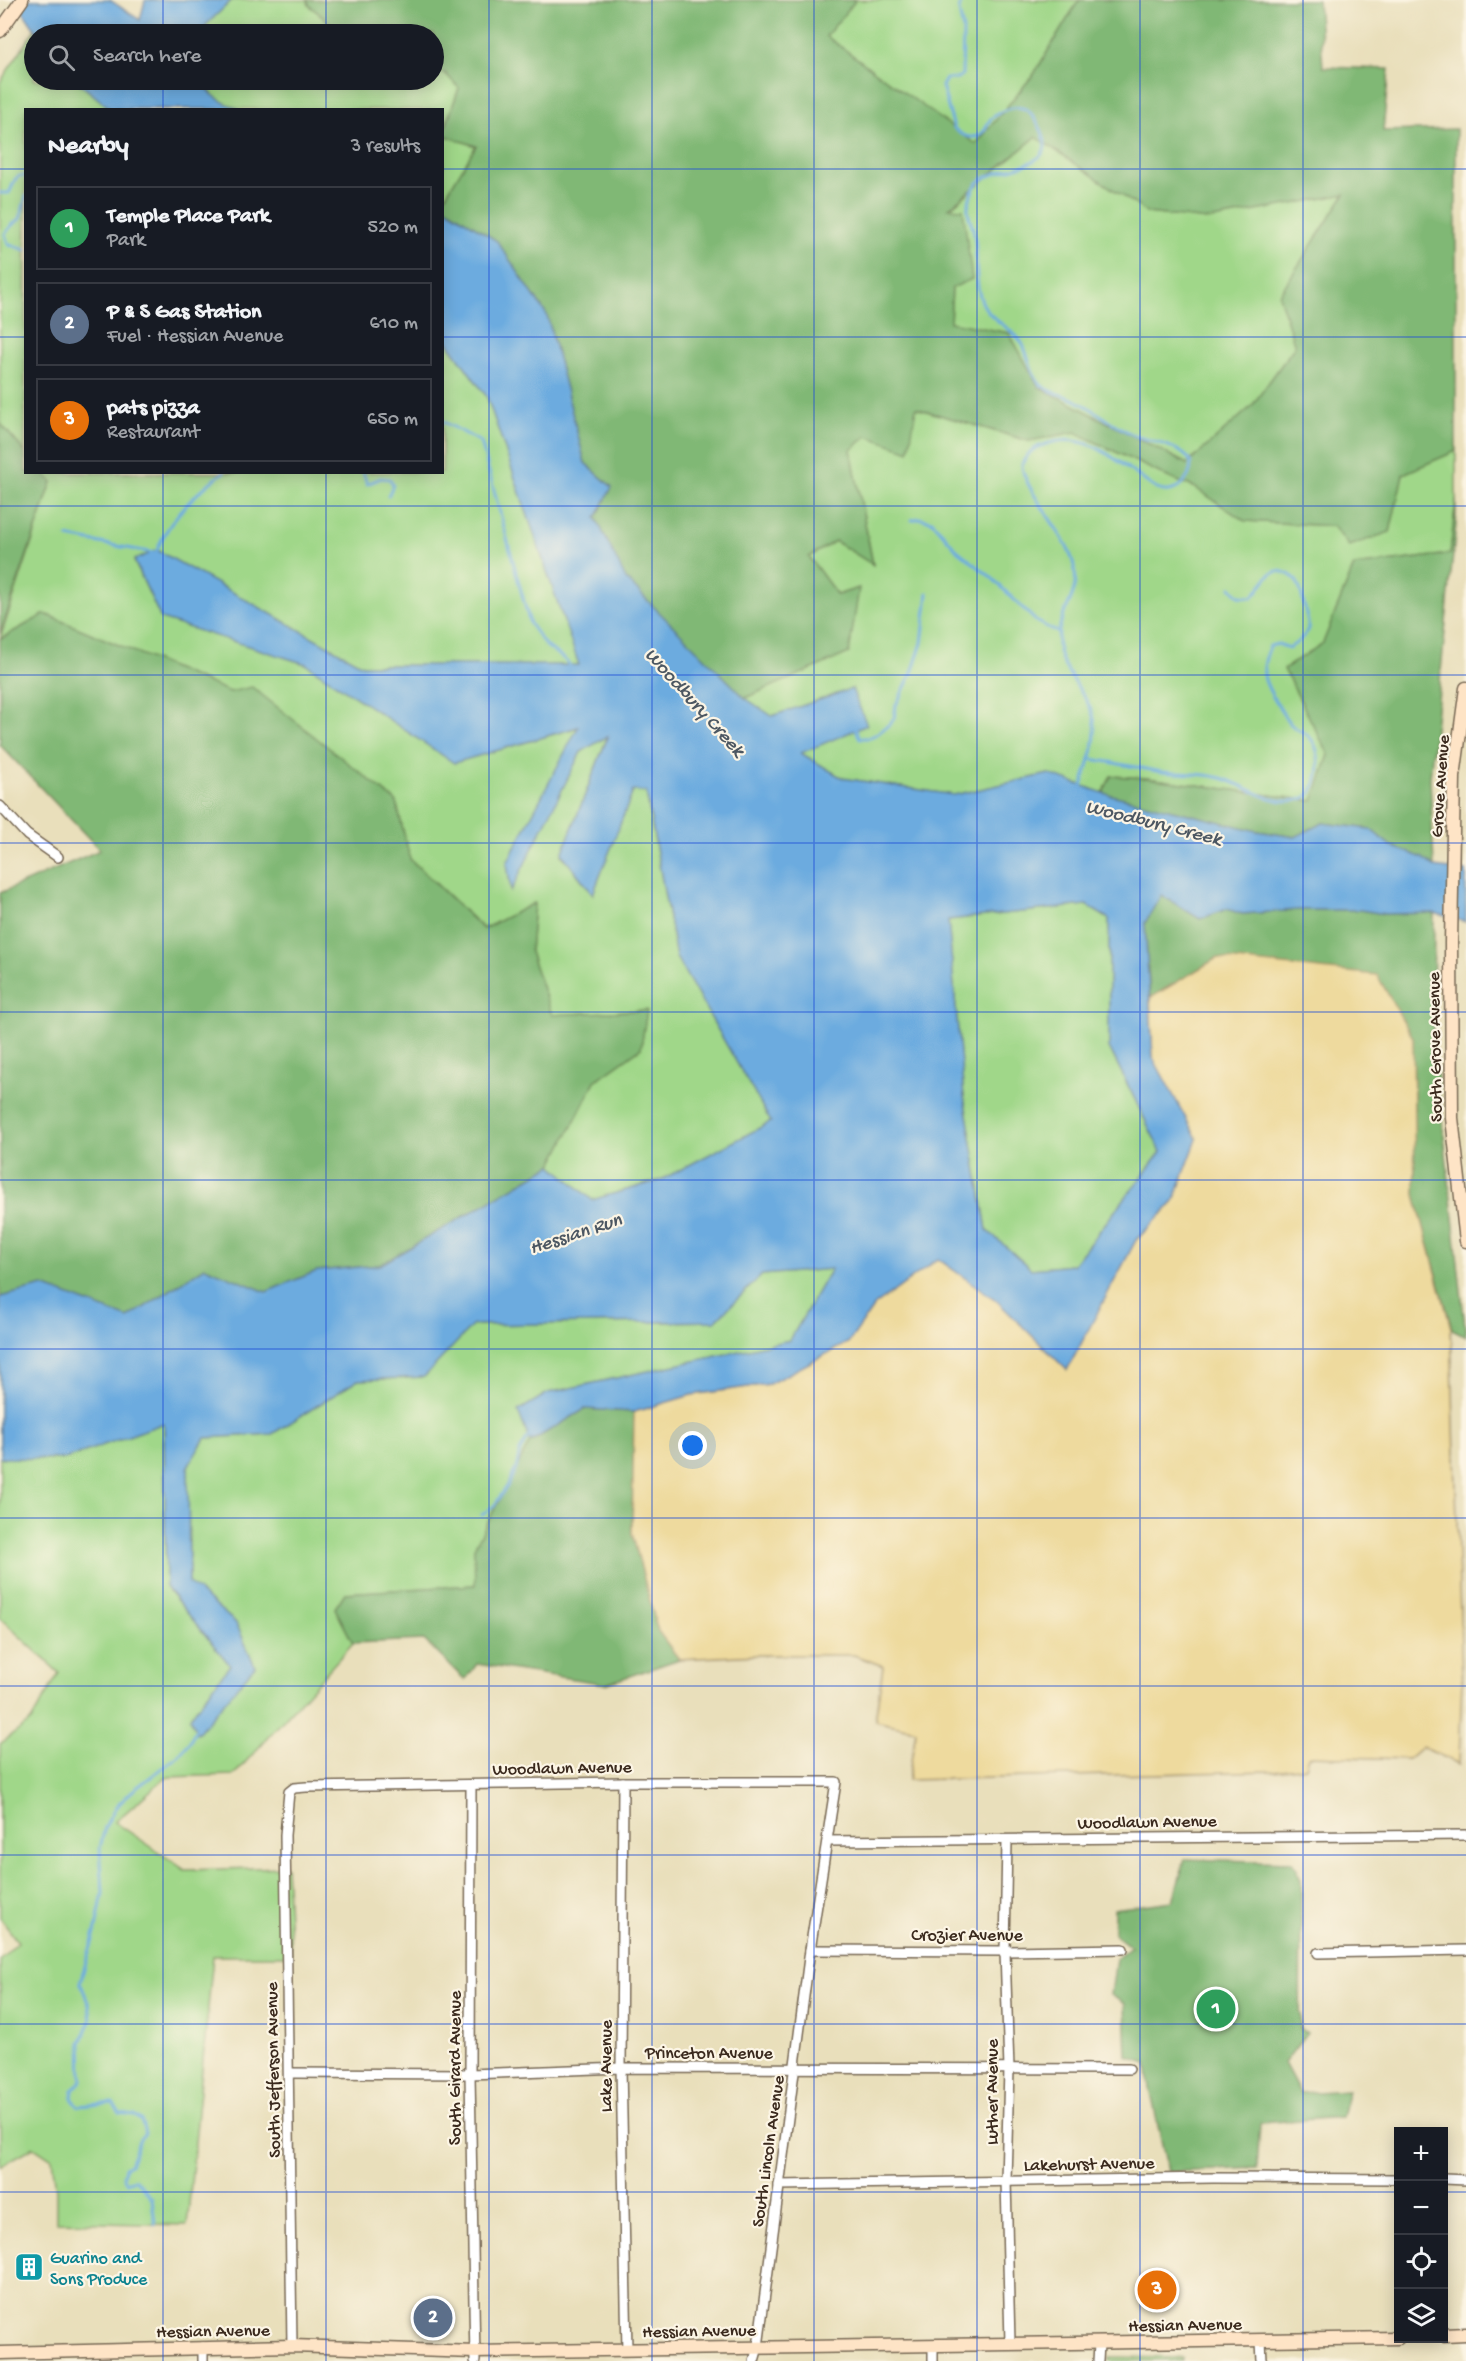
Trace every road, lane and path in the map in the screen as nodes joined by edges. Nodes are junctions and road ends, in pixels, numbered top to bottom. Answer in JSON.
{"nodes":[{"id":1,"x":22,"y":0,"type":"edge"},
{"id":2,"x":0,"y":31,"type":"edge"},
{"id":3,"x":1466,"y":688,"type":"edge"},
{"id":4,"x":0,"y":806,"type":"edge"},
{"id":5,"x":1452,"y":851,"type":"joint"},
{"id":6,"x":58,"y":857,"type":"dead end"},
{"id":7,"x":1462,"y":1182,"type":"edge"},
{"id":8,"x":1466,"y":1241,"type":"edge"},
{"id":9,"x":623,"y":1782,"type":"junction"},
{"id":10,"x":836,"y":1782,"type":"joint"},
{"id":11,"x":471,"y":1785,"type":"junction"},
{"id":12,"x":289,"y":1792,"type":"joint"},
{"id":13,"x":1466,"y":1835,"type":"edge"},
{"id":14,"x":828,"y":1841,"type":"junction"},
{"id":15,"x":1007,"y":1841,"type":"junction"},
{"id":16,"x":1123,"y":1949,"type":"dead end"},
{"id":17,"x":810,"y":1950,"type":"junction"},
{"id":18,"x":1466,"y":1950,"type":"edge"},
{"id":19,"x":1005,"y":1951,"type":"junction"},
{"id":20,"x":1317,"y":1953,"type":"dead end"},
{"id":21,"x":621,"y":2068,"type":"junction"},
{"id":22,"x":795,"y":2068,"type":"junction"},
{"id":23,"x":1009,"y":2069,"type":"junction"},
{"id":24,"x":1129,"y":2069,"type":"dead end"},
{"id":25,"x":289,"y":2073,"type":"junction"},
{"id":26,"x":470,"y":2074,"type":"junction"},
{"id":27,"x":1394,"y":2179,"type":"edge"},
{"id":28,"x":1006,"y":2180,"type":"junction"},
{"id":29,"x":1448,"y":2180,"type":"edge"},
{"id":30,"x":1466,"y":2180,"type":"edge"},
{"id":31,"x":779,"y":2185,"type":"junction"},
{"id":32,"x":1466,"y":2334,"type":"edge"},
{"id":33,"x":1448,"y":2336,"type":"edge"},
{"id":34,"x":1394,"y":2338,"type":"edge"},
{"id":35,"x":1261,"y":2341,"type":"junction"},
{"id":36,"x":1010,"y":2343,"type":"junction"},
{"id":37,"x":1099,"y":2344,"type":"junction"},
{"id":38,"x":933,"y":2345,"type":"junction"},
{"id":39,"x":292,"y":2346,"type":"junction"},
{"id":40,"x":203,"y":2347,"type":"junction"},
{"id":41,"x":758,"y":2347,"type":"junction"},
{"id":42,"x":627,"y":2350,"type":"junction"},
{"id":43,"x":0,"y":2353,"type":"edge"},
{"id":44,"x":475,"y":2356,"type":"edge"},
{"id":45,"x":203,"y":2361,"type":"edge"},
{"id":46,"x":754,"y":2361,"type":"edge"},
{"id":47,"x":933,"y":2361,"type":"edge"},
{"id":48,"x":1098,"y":2361,"type":"edge"},
{"id":49,"x":1262,"y":2361,"type":"edge"}],
"edges":[{"from":1,"to":2,"type":"main road"},
{"from":3,"to":5,"type":"main road","name":"Grove Avenue"},
{"from":4,"to":6,"type":"street"},
{"from":5,"to":7,"type":"main road","name":"South Grove Avenue"},
{"from":7,"to":8,"type":"main road","name":"South Grove Avenue"},
{"from":9,"to":10,"type":"street","name":"Woodlawn Avenue"},
{"from":9,"to":11,"type":"street","name":"Woodlawn Avenue"},
{"from":9,"to":21,"type":"street","name":"Lake Avenue"},
{"from":10,"to":14,"type":"street","name":"South Lincoln Avenue"},
{"from":11,"to":12,"type":"street","name":"Woodlawn Avenue"},
{"from":11,"to":26,"type":"street","name":"South Girard Avenue"},
{"from":12,"to":25,"type":"street","name":"South Jefferson Avenue"},
{"from":13,"to":15,"type":"street","name":"Woodlawn Avenue"},
{"from":14,"to":15,"type":"street","name":"Woodlawn Avenue"},
{"from":14,"to":17,"type":"street","name":"South Lincoln Avenue"},
{"from":15,"to":19,"type":"street","name":"Luther Avenue"},
{"from":16,"to":19,"type":"street","name":"Crozier Avenue"},
{"from":17,"to":19,"type":"street","name":"Crozier Avenue"},
{"from":17,"to":22,"type":"street","name":"South Lincoln Avenue"},
{"from":18,"to":20,"type":"street"},
{"from":19,"to":23,"type":"street","name":"Luther Avenue"},
{"from":21,"to":22,"type":"street","name":"Princeton Avenue"},
{"from":21,"to":26,"type":"street","name":"Princeton Avenue"},
{"from":21,"to":42,"type":"street","name":"Lake Avenue"},
{"from":22,"to":23,"type":"street","name":"Princeton Avenue"},
{"from":22,"to":31,"type":"street","name":"South Lincoln Avenue"},
{"from":23,"to":24,"type":"street","name":"Princeton Avenue"},
{"from":23,"to":28,"type":"street","name":"Luther Avenue"},
{"from":25,"to":26,"type":"street","name":"Princeton Avenue"},
{"from":25,"to":39,"type":"street","name":"South Jefferson Avenue"},
{"from":26,"to":44,"type":"street","name":"South Girard Avenue"},
{"from":27,"to":28,"type":"street","name":"Lakehurst Avenue"},
{"from":28,"to":31,"type":"street","name":"Lakehurst Avenue"},
{"from":28,"to":36,"type":"street","name":"Luther Avenue"},
{"from":29,"to":30,"type":"street"},
{"from":31,"to":41,"type":"street","name":"South Lincoln Avenue"},
{"from":32,"to":33,"type":"main road"},
{"from":34,"to":35,"type":"main road","name":"Hessian Avenue"},
{"from":35,"to":37,"type":"main road","name":"Hessian Avenue"},
{"from":35,"to":49,"type":"street"},
{"from":36,"to":37,"type":"main road","name":"Hessian Avenue"},
{"from":36,"to":38,"type":"main road","name":"Hessian Avenue"},
{"from":37,"to":48,"type":"street"},
{"from":38,"to":41,"type":"main road","name":"Hessian Avenue"},
{"from":38,"to":47,"type":"street"},
{"from":39,"to":40,"type":"main road","name":"Hessian Avenue"},
{"from":39,"to":44,"type":"main road","name":"Hessian Avenue"},
{"from":40,"to":43,"type":"main road","name":"Hessian Avenue"},
{"from":40,"to":45,"type":"street"},
{"from":41,"to":42,"type":"main road","name":"Hessian Avenue"},
{"from":41,"to":46,"type":"street","name":"South Lincoln Avenue"},
{"from":42,"to":44,"type":"main road","name":"Hessian Avenue"}]}
